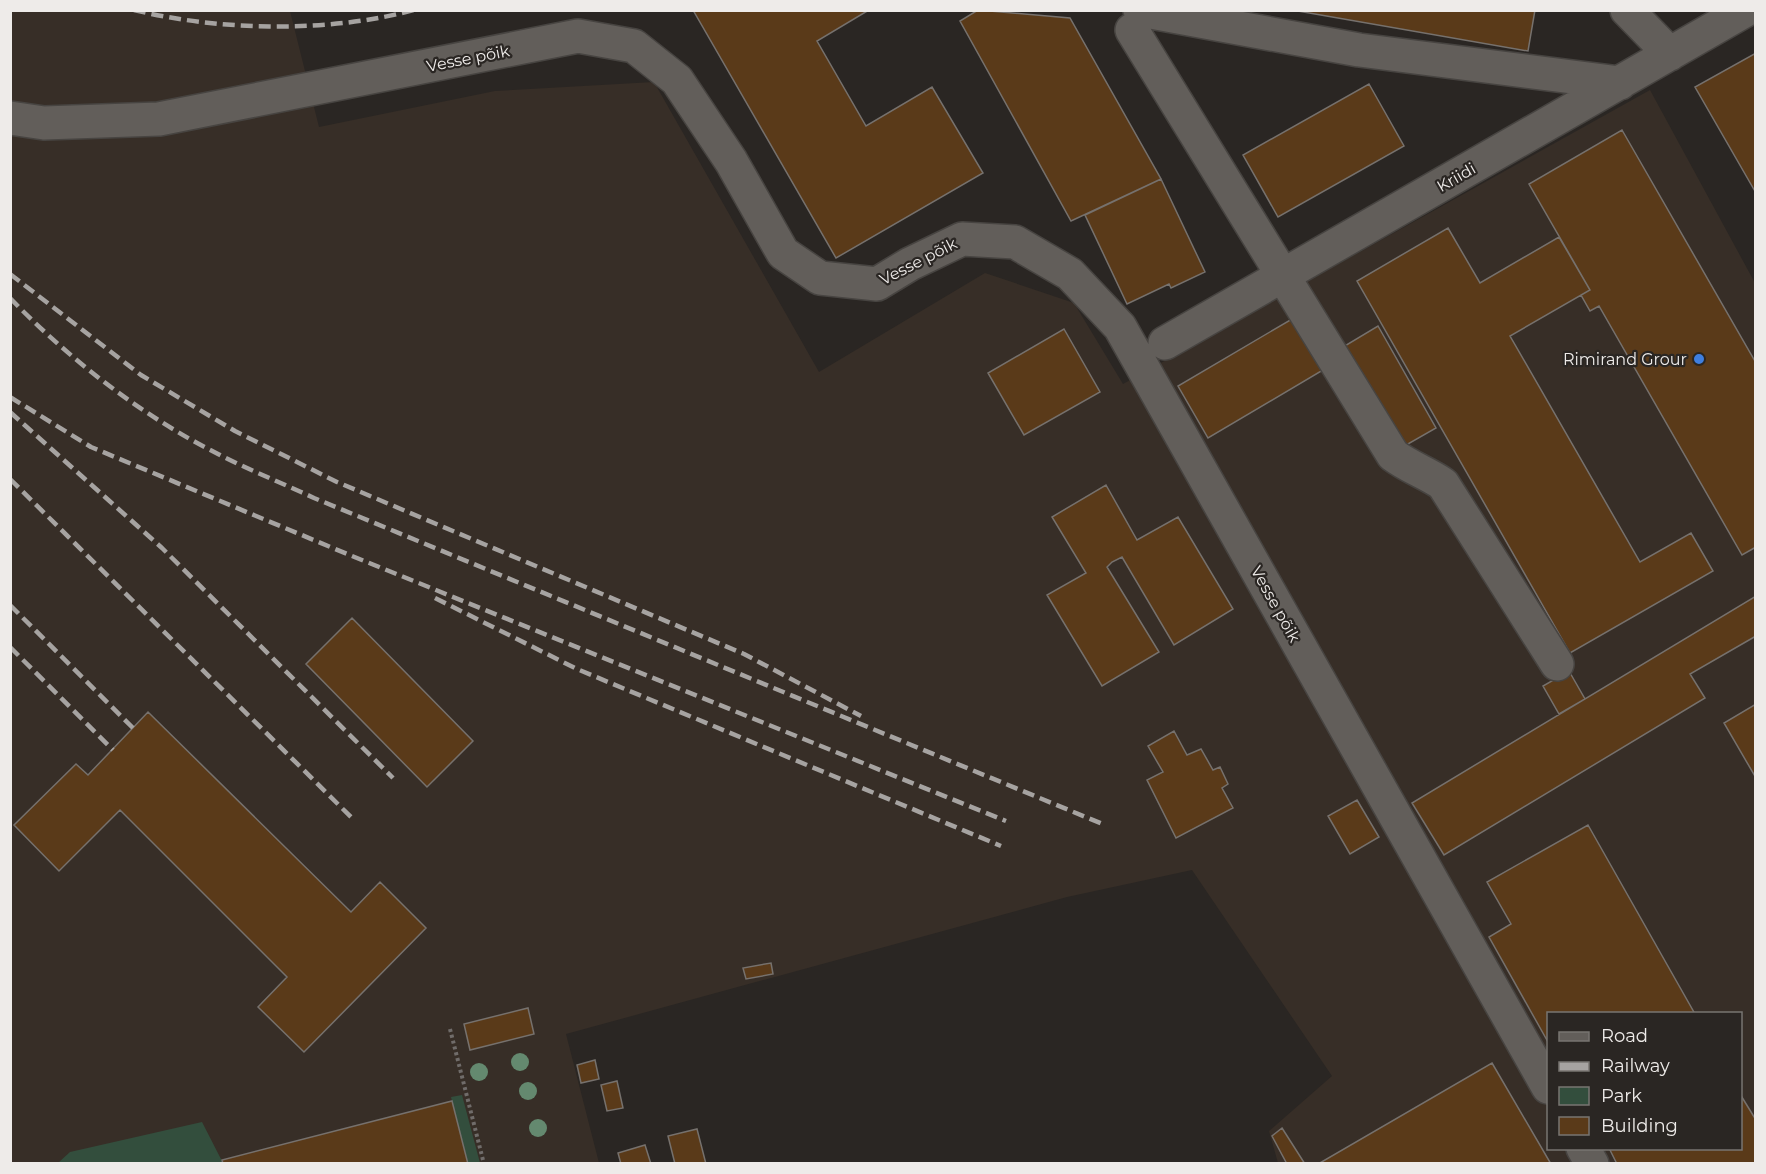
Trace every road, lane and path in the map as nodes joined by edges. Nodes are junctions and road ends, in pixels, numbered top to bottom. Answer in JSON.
{"nodes":[{"id":1,"x":1627,"y":10,"type":"edge"},
{"id":2,"x":1746,"y":10,"type":"edge"},
{"id":3,"x":1136,"y":20,"type":"edge"},
{"id":4,"x":1671,"y":54,"type":"junction"},
{"id":5,"x":1620,"y":83,"type":"junction"},
{"id":6,"x":10,"y":117,"type":"edge"},
{"id":7,"x":1283,"y":276,"type":"junction"},
{"id":8,"x":1165,"y":343,"type":"dead end"},
{"id":9,"x":1557,"y":664,"type":"dead end"},
{"id":10,"x":450,"y":1029,"type":"dead end"},
{"id":11,"x":1547,"y":1085,"type":"edge"},
{"id":12,"x":1584,"y":1150,"type":"edge"},
{"id":13,"x":484,"y":1164,"type":"edge"},
{"id":14,"x":1592,"y":1164,"type":"edge"}],
"edges":[{"from":1,"to":4,"type":"street"},
{"from":2,"to":4,"type":"street","name":"Kriidi"},
{"from":3,"to":5,"type":"street"},
{"from":3,"to":7,"type":"street"},
{"from":4,"to":5,"type":"street","name":"Kriidi"},
{"from":5,"to":7,"type":"street","name":"Kriidi"},
{"from":6,"to":11,"type":"street","name":"Vesse põik"},
{"from":7,"to":8,"type":"street","name":"Kriidi"},
{"from":7,"to":9,"type":"street"},
{"from":10,"to":13,"type":"path"},
{"from":12,"to":14,"type":"street"}]}
